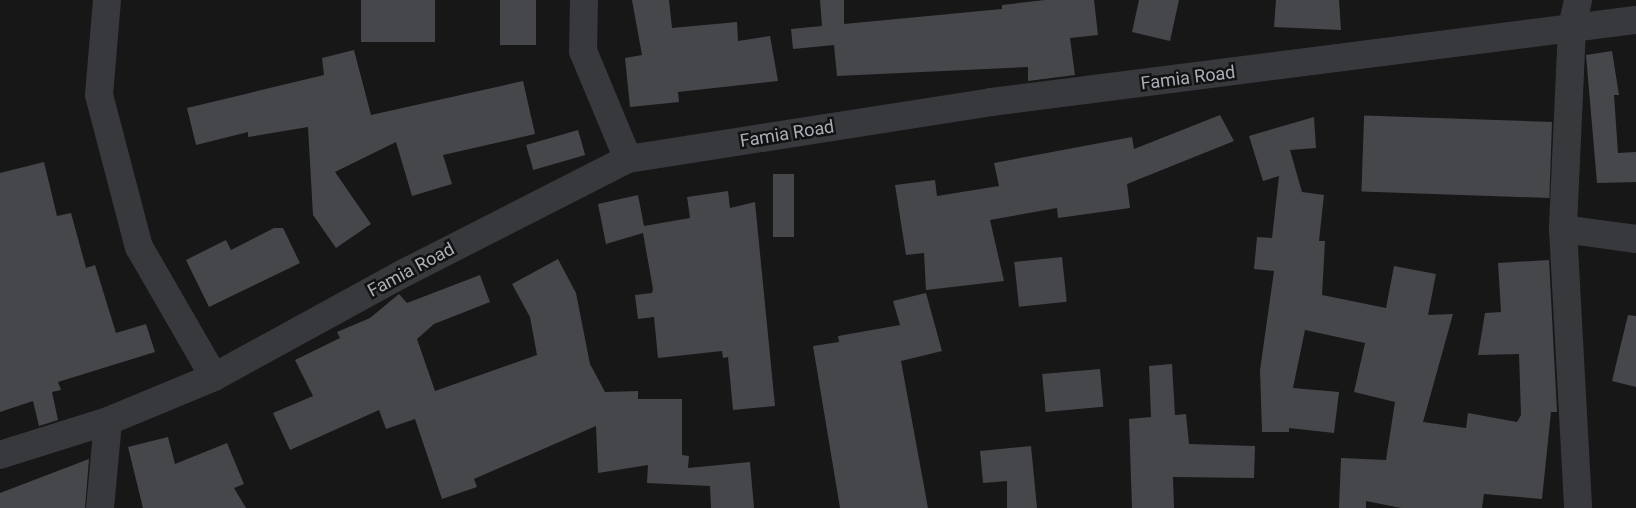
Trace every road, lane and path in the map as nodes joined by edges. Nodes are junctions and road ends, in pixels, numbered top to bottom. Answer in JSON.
{"nodes":[{"id":1,"x":107,"y":0,"type":"edge"},
{"id":2,"x":584,"y":0,"type":"edge"},
{"id":3,"x":1578,"y":0,"type":"edge"},
{"id":4,"x":1636,"y":20,"type":"edge"},
{"id":5,"x":1572,"y":28,"type":"junction"},
{"id":6,"x":628,"y":159,"type":"junction"},
{"id":7,"x":1563,"y":229,"type":"junction"},
{"id":8,"x":1636,"y":238,"type":"edge"},
{"id":9,"x":214,"y":377,"type":"junction"},
{"id":10,"x":108,"y":421,"type":"junction"},
{"id":11,"x":0,"y":455,"type":"edge"},
{"id":12,"x":100,"y":508,"type":"edge"},
{"id":13,"x":1578,"y":508,"type":"edge"}],
"edges":[{"from":1,"to":9,"type":"street"},
{"from":2,"to":6,"type":"street"},
{"from":3,"to":5,"type":"street"},
{"from":4,"to":5,"type":"street","name":"Famia Road"},
{"from":5,"to":6,"type":"street","name":"Famia Road"},
{"from":5,"to":7,"type":"street"},
{"from":6,"to":9,"type":"street","name":"Famia Road"},
{"from":7,"to":8,"type":"street"},
{"from":7,"to":13,"type":"street"},
{"from":9,"to":10,"type":"street","name":"Famia Road"},
{"from":10,"to":11,"type":"street","name":"Famia Road"},
{"from":10,"to":12,"type":"street"}]}
